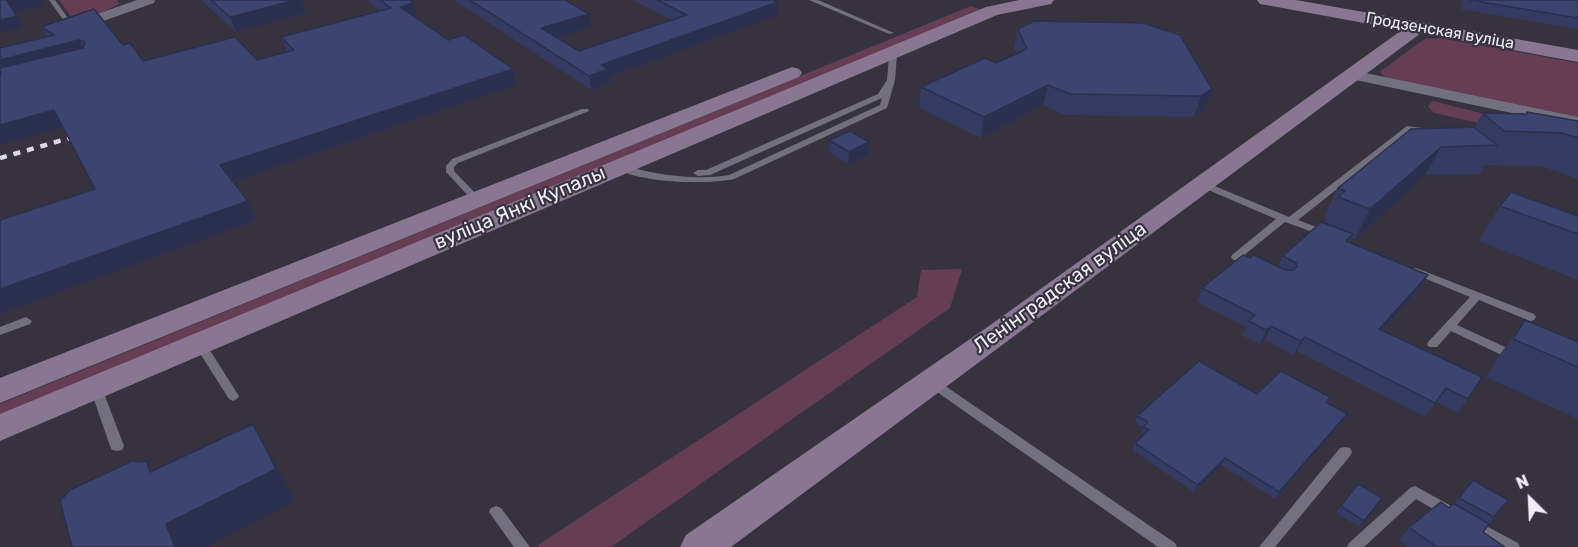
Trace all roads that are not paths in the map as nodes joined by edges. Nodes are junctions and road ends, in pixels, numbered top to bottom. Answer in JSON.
{"nodes":[{"id":1,"x":52,"y":0,"type":"edge"},
{"id":2,"x":149,"y":0,"type":"edge"},
{"id":3,"x":812,"y":0,"type":"edge"},
{"id":4,"x":1045,"y":0,"type":"edge"},
{"id":5,"x":1266,"y":0,"type":"edge"},
{"id":6,"x":968,"y":2,"type":"dead end"},
{"id":7,"x":1418,"y":27,"type":"junction"},
{"id":8,"x":67,"y":30,"type":"joint"},
{"id":9,"x":893,"y":42,"type":"junction"},
{"id":10,"x":1578,"y":56,"type":"edge"},
{"id":11,"x":1351,"y":75,"type":"junction"},
{"id":12,"x":585,"y":111,"type":"dead end"},
{"id":13,"x":1578,"y":122,"type":"edge"},
{"id":14,"x":1430,"y":132,"type":"edge"},
{"id":15,"x":618,"y":167,"type":"junction"},
{"id":16,"x":1202,"y":184,"type":"junction"},
{"id":17,"x":477,"y":200,"type":"junction"},
{"id":18,"x":1287,"y":220,"type":"junction"},
{"id":19,"x":1338,"y":239,"type":"edge"},
{"id":20,"x":1402,"y":265,"type":"edge"},
{"id":21,"x":1265,"y":271,"type":"edge"},
{"id":22,"x":1477,"y":296,"type":"junction"},
{"id":23,"x":1530,"y":317,"type":"dead end"},
{"id":24,"x":26,"y":321,"type":"dead end"},
{"id":25,"x":1449,"y":326,"type":"junction"},
{"id":26,"x":0,"y":331,"type":"edge"},
{"id":27,"x":200,"y":344,"type":"junction"},
{"id":28,"x":1433,"y":344,"type":"dead end"},
{"id":29,"x":1525,"y":361,"type":"edge"},
{"id":30,"x":931,"y":382,"type":"junction"},
{"id":31,"x":96,"y":388,"type":"junction"},
{"id":32,"x":0,"y":391,"type":"edge"},
{"id":33,"x":233,"y":396,"type":"dead end"},
{"id":34,"x":0,"y":428,"type":"edge"},
{"id":35,"x":117,"y":446,"type":"dead end"},
{"id":36,"x":1345,"y":452,"type":"dead end"},
{"id":37,"x":496,"y":512,"type":"dead end"},
{"id":38,"x":523,"y":547,"type":"edge"},
{"id":39,"x":700,"y":547,"type":"edge"},
{"id":40,"x":1170,"y":547,"type":"edge"},
{"id":41,"x":1266,"y":547,"type":"edge"},
{"id":42,"x":1354,"y":547,"type":"edge"},
{"id":43,"x":1513,"y":547,"type":"edge"}],
"edges":[{"from":1,"to":8,"type":"lane"},
{"from":2,"to":8,"type":"street"},
{"from":3,"to":9,"type":"lane"},
{"from":4,"to":9,"type":"main road","name":"вуліца Янкі Купалы"},
{"from":5,"to":7,"type":"main road","name":"Гродзенская вуліца"},
{"from":6,"to":9,"type":"main road","name":"вуліца Янкі Купалы"},
{"from":7,"to":10,"type":"main road","name":"Гродзенская вуліца"},
{"from":7,"to":11,"type":"main road","name":"Ленінградская вуліца"},
{"from":9,"to":15,"type":"main road","name":"вуліца Янкі Купалы"},
{"from":9,"to":15,"type":"lane"},
{"from":9,"to":17,"type":"main road","name":"вуліца Янкі Купалы"},
{"from":11,"to":13,"type":"street"},
{"from":11,"to":16,"type":"main road","name":"Ленінградская вуліца"},
{"from":12,"to":17,"type":"lane"},
{"from":14,"to":18,"type":"lane"},
{"from":15,"to":27,"type":"main road","name":"вуліца Янкі Купалы"},
{"from":16,"to":18,"type":"lane"},
{"from":16,"to":30,"type":"main road","name":"Ленінградская вуліца"},
{"from":17,"to":32,"type":"main road","name":"вуліца Янкі Купалы"},
{"from":18,"to":19,"type":"lane"},
{"from":18,"to":21,"type":"lane"},
{"from":20,"to":22,"type":"lane"},
{"from":22,"to":23,"type":"lane"},
{"from":22,"to":25,"type":"lane"},
{"from":24,"to":26,"type":"lane"},
{"from":25,"to":28,"type":"lane"},
{"from":25,"to":29,"type":"lane"},
{"from":27,"to":31,"type":"main road","name":"вуліца Янкі Купалы"},
{"from":27,"to":33,"type":"lane"},
{"from":30,"to":39,"type":"main road","name":"Ленінградская вуліца"},
{"from":30,"to":40,"type":"lane"},
{"from":31,"to":34,"type":"main road","name":"вуліца Янкі Купалы"},
{"from":31,"to":35,"type":"lane"},
{"from":36,"to":41,"type":"lane"},
{"from":37,"to":38,"type":"lane"},
{"from":42,"to":43,"type":"lane"}]}
